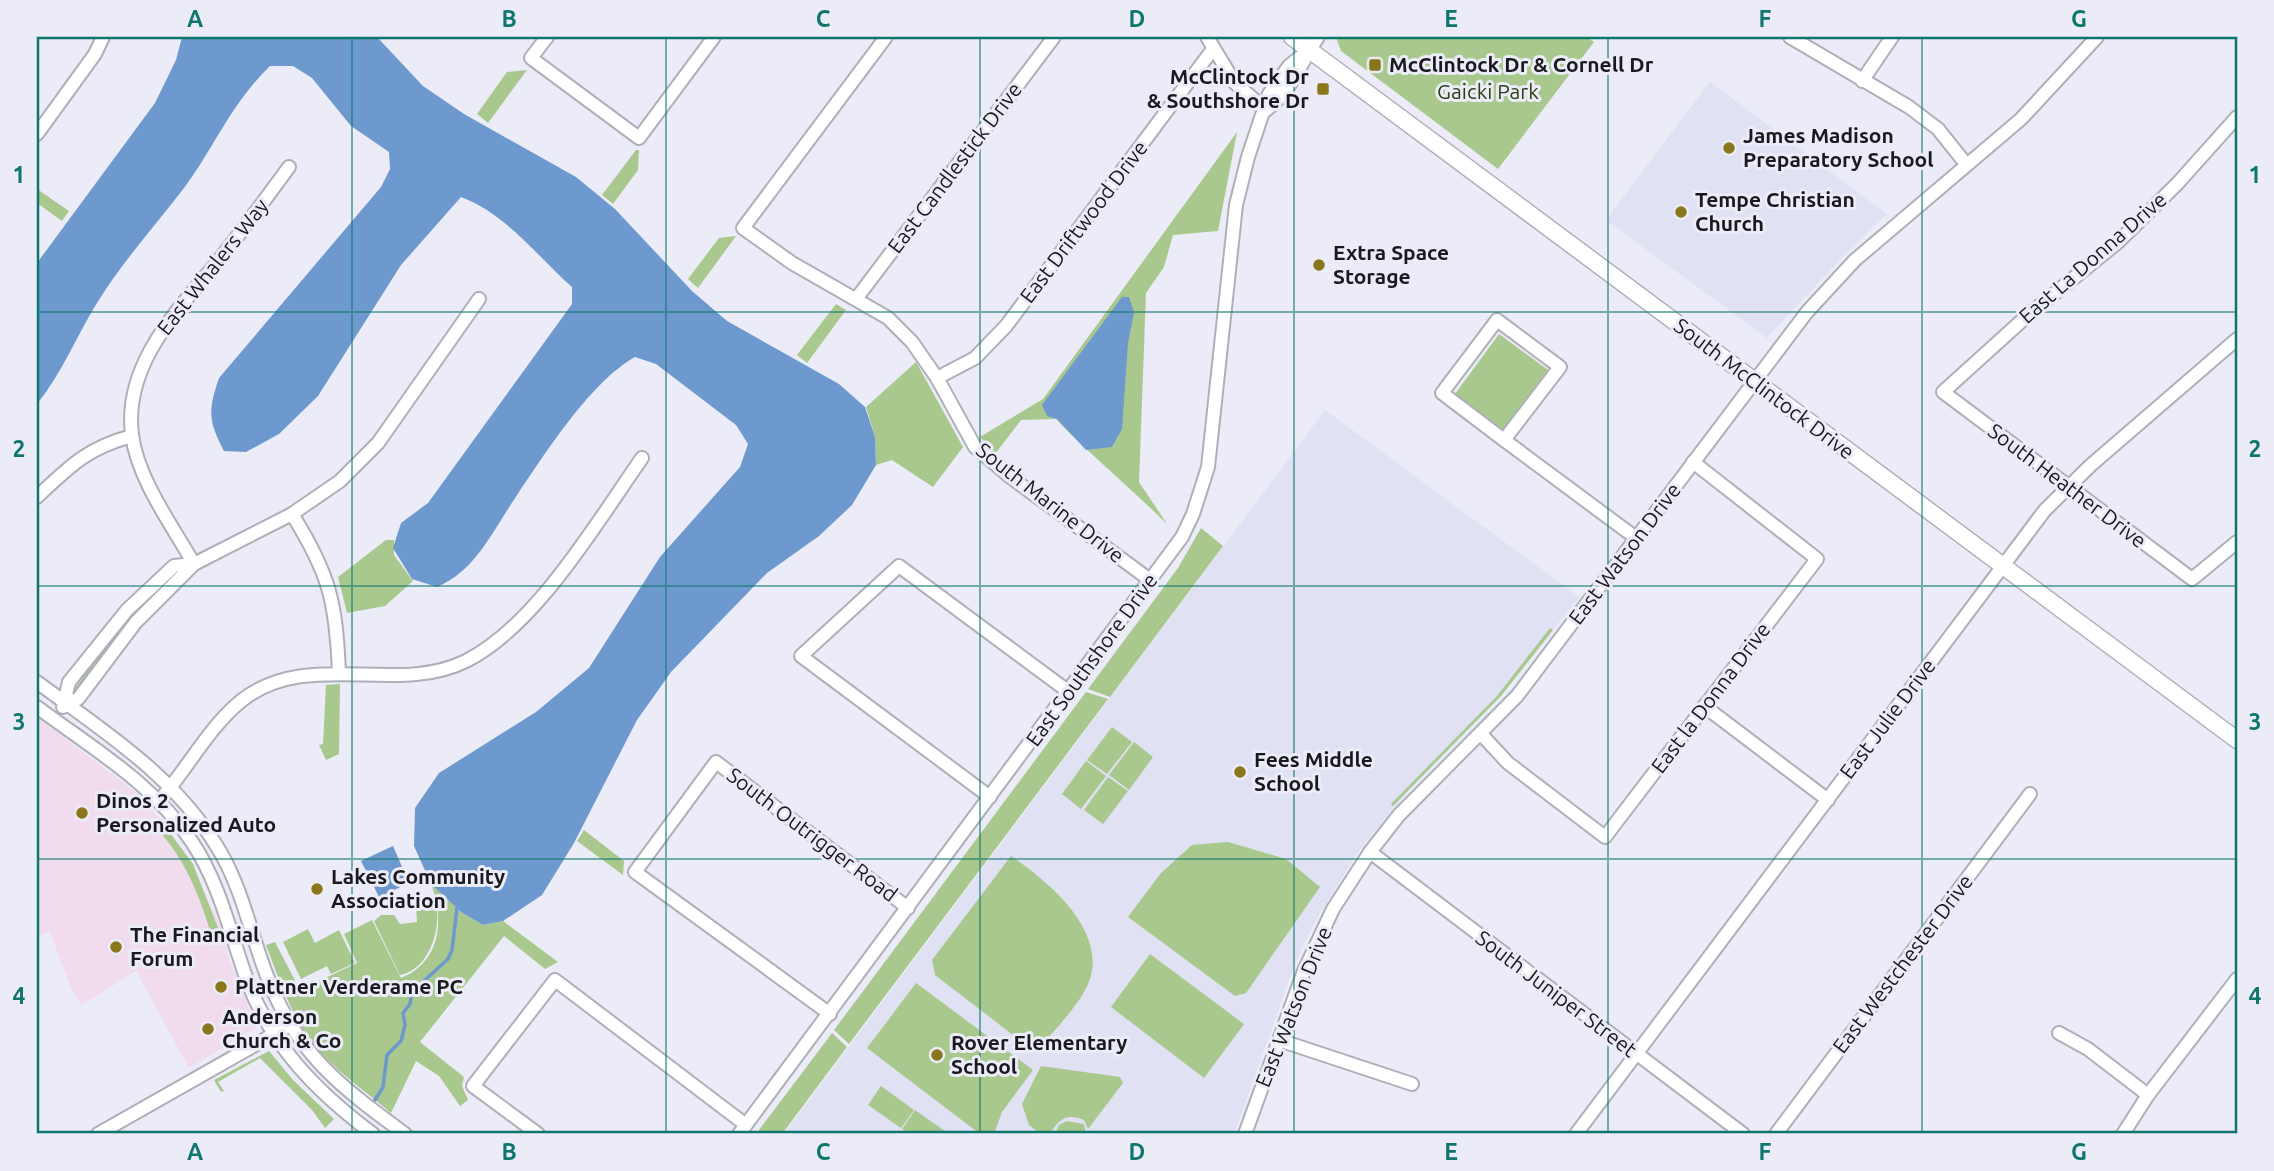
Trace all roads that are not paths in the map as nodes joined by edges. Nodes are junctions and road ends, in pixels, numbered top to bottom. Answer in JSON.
{"nodes":[{"id":1,"x":103,"y":37,"type":"edge"},
{"id":2,"x":547,"y":37,"type":"edge"},
{"id":3,"x":714,"y":37,"type":"edge"},
{"id":4,"x":886,"y":37,"type":"edge"},
{"id":5,"x":1054,"y":37,"type":"edge"},
{"id":6,"x":1292,"y":37,"type":"edge"},
{"id":7,"x":1790,"y":37,"type":"edge"},
{"id":8,"x":1892,"y":37,"type":"edge"},
{"id":9,"x":2097,"y":37,"type":"edge"},
{"id":10,"x":1210,"y":43,"type":"edge"},
{"id":11,"x":1314,"y":43,"type":"edge"},
{"id":12,"x":1862,"y":81,"type":"junction"},
{"id":13,"x":1266,"y":110,"type":"junction"},
{"id":14,"x":2237,"y":117,"type":"edge"},
{"id":15,"x":37,"y":134,"type":"edge"},
{"id":16,"x":1966,"y":164,"type":"junction"},
{"id":17,"x":289,"y":167,"type":"dead end"},
{"id":18,"x":479,"y":299,"type":"dead end"},
{"id":19,"x":856,"y":299,"type":"junction"},
{"id":20,"x":2237,"y":339,"type":"edge"},
{"id":21,"x":937,"y":378,"type":"junction"},
{"id":22,"x":1754,"y":380,"type":"junction"},
{"id":23,"x":1943,"y":392,"type":"joint"},
{"id":24,"x":132,"y":436,"type":"junction"},
{"id":25,"x":1504,"y":440,"type":"junction"},
{"id":26,"x":642,"y":458,"type":"dead end"},
{"id":27,"x":1693,"y":463,"type":"junction"},
{"id":28,"x":2068,"y":486,"type":"junction"},
{"id":29,"x":37,"y":497,"type":"edge"},
{"id":30,"x":292,"y":514,"type":"junction"},
{"id":31,"x":1636,"y":538,"type":"junction"},
{"id":32,"x":2237,"y":542,"type":"edge"},
{"id":33,"x":194,"y":564,"type":"junction"},
{"id":34,"x":2002,"y":566,"type":"junction"},
{"id":35,"x":1150,"y":580,"type":"junction"},
{"id":36,"x":339,"y":673,"type":"junction"},
{"id":37,"x":37,"y":682,"type":"edge"},
{"id":38,"x":1069,"y":692,"type":"junction"},
{"id":39,"x":65,"y":703,"type":"junction"},
{"id":40,"x":1704,"y":706,"type":"junction"},
{"id":41,"x":37,"y":707,"type":"edge"},
{"id":42,"x":54,"y":720,"type":"junction"},
{"id":43,"x":1481,"y":734,"type":"junction"},
{"id":44,"x":2237,"y":740,"type":"edge"},
{"id":45,"x":172,"y":786,"type":"junction"},
{"id":46,"x":2030,"y":794,"type":"dead end"},
{"id":47,"x":990,"y":797,"type":"junction"},
{"id":48,"x":160,"y":800,"type":"junction"},
{"id":49,"x":1828,"y":800,"type":"junction"},
{"id":50,"x":1370,"y":852,"type":"junction"},
{"id":51,"x":908,"y":908,"type":"junction"},
{"id":52,"x":254,"y":940,"type":"junction"},
{"id":53,"x":236,"y":945,"type":"junction"},
{"id":54,"x":2237,"y":979,"type":"edge"},
{"id":55,"x":830,"y":1014,"type":"junction"},
{"id":56,"x":290,"y":1025,"type":"junction"},
{"id":57,"x":2059,"y":1033,"type":"dead end"},
{"id":58,"x":273,"y":1034,"type":"junction"},
{"id":59,"x":1279,"y":1040,"type":"junction"},
{"id":60,"x":1636,"y":1054,"type":"junction"},
{"id":61,"x":1412,"y":1084,"type":"dead end"},
{"id":62,"x":2148,"y":1095,"type":"junction"},
{"id":63,"x":743,"y":1129,"type":"edge"},
{"id":64,"x":98,"y":1134,"type":"edge"},
{"id":65,"x":373,"y":1134,"type":"edge"},
{"id":66,"x":405,"y":1134,"type":"edge"},
{"id":67,"x":538,"y":1134,"type":"edge"},
{"id":68,"x":1245,"y":1134,"type":"edge"},
{"id":69,"x":1576,"y":1134,"type":"edge"},
{"id":70,"x":1743,"y":1134,"type":"edge"},
{"id":71,"x":1776,"y":1134,"type":"edge"},
{"id":72,"x":2123,"y":1134,"type":"edge"}],
"edges":[{"from":1,"to":15,"type":"street"},
{"from":2,"to":3,"type":"street"},
{"from":4,"to":19,"type":"street","name":"South Marine Drive"},
{"from":5,"to":19,"type":"street","name":"East Candlestick Drive"},
{"from":6,"to":11,"type":"main road","name":"South McClintock Drive"},
{"from":7,"to":12,"type":"street"},
{"from":8,"to":12,"type":"street"},
{"from":9,"to":16,"type":"street","name":"East Watson Drive"},
{"from":10,"to":13,"type":"street"},
{"from":10,"to":21,"type":"street","name":"East Driftwood Drive"},
{"from":11,"to":13,"type":"street","name":"East Southshore Drive"},
{"from":11,"to":22,"type":"main road","name":"South McClintock Drive"},
{"from":12,"to":16,"type":"street"},
{"from":13,"to":35,"type":"street","name":"East Southshore Drive"},
{"from":14,"to":23,"type":"street","name":"East La Donna Drive"},
{"from":16,"to":22,"type":"street","name":"East Watson Drive"},
{"from":17,"to":24,"type":"street","name":"East Whalers Way"},
{"from":18,"to":30,"type":"street"},
{"from":19,"to":21,"type":"street","name":"South Marine Drive"},
{"from":20,"to":28,"type":"street","name":"East Julie Drive"},
{"from":21,"to":35,"type":"street","name":"South Marine Drive"},
{"from":22,"to":27,"type":"street","name":"East Watson Drive"},
{"from":22,"to":34,"type":"main road","name":"South McClintock Drive"},
{"from":23,"to":28,"type":"street","name":"South Heather Drive"},
{"from":24,"to":29,"type":"street"},
{"from":24,"to":33,"type":"street","name":"East Whalers Way"},
{"from":25,"to":25,"type":"street"},
{"from":25,"to":31,"type":"street"},
{"from":26,"to":36,"type":"street"},
{"from":27,"to":31,"type":"street","name":"East Watson Drive"},
{"from":27,"to":40,"type":"street","name":"East la Donna Drive"},
{"from":28,"to":32,"type":"street","name":"South Heather Drive"},
{"from":28,"to":34,"type":"street","name":"East Julie Drive"},
{"from":30,"to":33,"type":"street"},
{"from":30,"to":36,"type":"street"},
{"from":31,"to":43,"type":"street","name":"East Watson Drive"},
{"from":33,"to":39,"type":"street"},
{"from":34,"to":44,"type":"main road","name":"South McClintock Drive"},
{"from":34,"to":49,"type":"street","name":"East Julie Drive"},
{"from":35,"to":38,"type":"street","name":"East Southshore Drive"},
{"from":36,"to":45,"type":"street"},
{"from":37,"to":39,"type":"street"},
{"from":38,"to":47,"type":"street","name":"East Southshore Drive"},
{"from":38,"to":47,"type":"street"},
{"from":39,"to":42,"type":"street"},
{"from":39,"to":45,"type":"street"},
{"from":40,"to":43,"type":"street","name":"East la Donna Drive"},
{"from":40,"to":49,"type":"street"},
{"from":41,"to":42,"type":"street"},
{"from":42,"to":48,"type":"street"},
{"from":43,"to":50,"type":"street","name":"East Watson Drive"},
{"from":45,"to":48,"type":"street"},
{"from":45,"to":52,"type":"street"},
{"from":46,"to":71,"type":"street","name":"East Westchester Drive"},
{"from":47,"to":51,"type":"street","name":"East Southshore Drive"},
{"from":48,"to":53,"type":"street"},
{"from":49,"to":60,"type":"street","name":"East Julie Drive"},
{"from":50,"to":59,"type":"street","name":"East Watson Drive"},
{"from":50,"to":60,"type":"street","name":"South Juniper Street"},
{"from":51,"to":55,"type":"street","name":"East Southshore Drive"},
{"from":51,"to":55,"type":"street","name":"South Outrigger Road"},
{"from":52,"to":53,"type":"street"},
{"from":52,"to":56,"type":"street"},
{"from":53,"to":58,"type":"street"},
{"from":54,"to":62,"type":"street"},
{"from":55,"to":63,"type":"street","name":"East Southshore Drive"},
{"from":56,"to":58,"type":"street"},
{"from":56,"to":66,"type":"street"},
{"from":57,"to":62,"type":"street"},
{"from":58,"to":64,"type":"street"},
{"from":58,"to":65,"type":"street"},
{"from":59,"to":61,"type":"street"},
{"from":59,"to":68,"type":"street","name":"East Watson Drive"},
{"from":60,"to":69,"type":"street","name":"East Julie Drive"},
{"from":60,"to":70,"type":"street","name":"South Juniper Street"},
{"from":62,"to":72,"type":"street"},
{"from":63,"to":67,"type":"street"}]}
